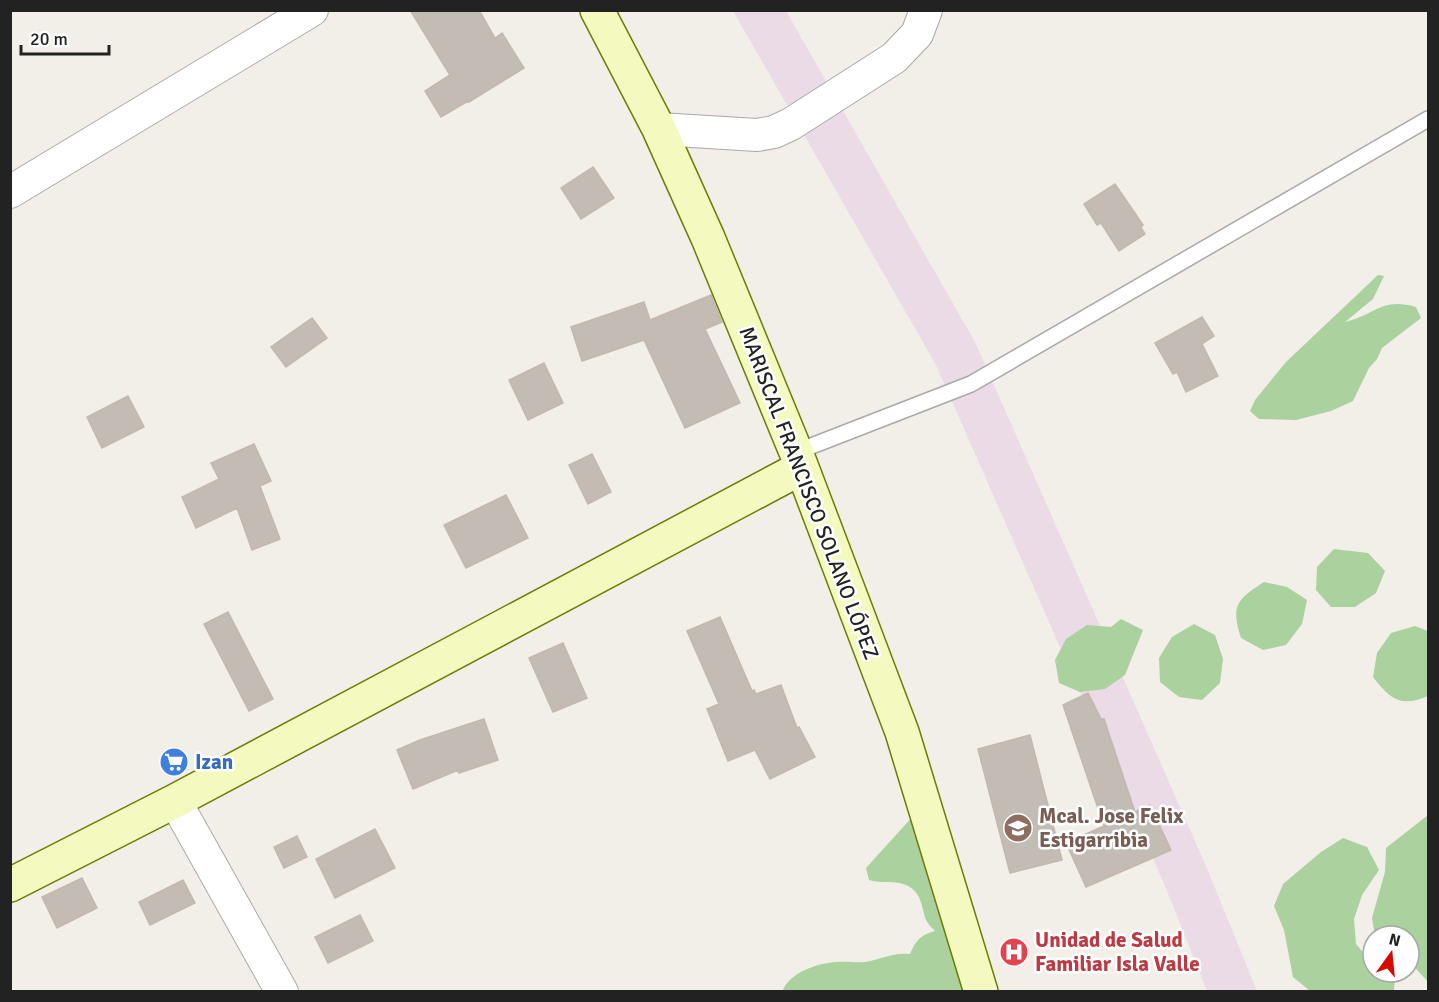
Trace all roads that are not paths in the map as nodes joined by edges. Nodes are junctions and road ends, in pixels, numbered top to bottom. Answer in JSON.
{"nodes":[{"id":1,"x":312,"y":10,"type":"edge"},
{"id":2,"x":597,"y":10,"type":"edge"},
{"id":3,"x":926,"y":10,"type":"edge"},
{"id":4,"x":1428,"y":119,"type":"edge"},
{"id":5,"x":659,"y":129,"type":"junction"},
{"id":6,"x":10,"y":192,"type":"edge"},
{"id":7,"x":798,"y":460,"type":"junction"},
{"id":8,"x":175,"y":801,"type":"junction"},
{"id":9,"x":10,"y":885,"type":"edge"},
{"id":10,"x":282,"y":992,"type":"edge"},
{"id":11,"x":981,"y":992,"type":"edge"}],
"edges":[{"from":1,"to":6,"type":"street"},
{"from":2,"to":5,"type":"street","name":"MARISCAL FRANCISCO SOLANO LÓPEZ"},
{"from":3,"to":5,"type":"street"},
{"from":4,"to":7,"type":"lane"},
{"from":5,"to":7,"type":"street","name":"MARISCAL FRANCISCO SOLANO LÓPEZ"},
{"from":7,"to":8,"type":"street"},
{"from":7,"to":11,"type":"street","name":"MARISCAL FRANCISCO SOLANO LÓPEZ"},
{"from":8,"to":9,"type":"street"},
{"from":8,"to":10,"type":"street"}]}
